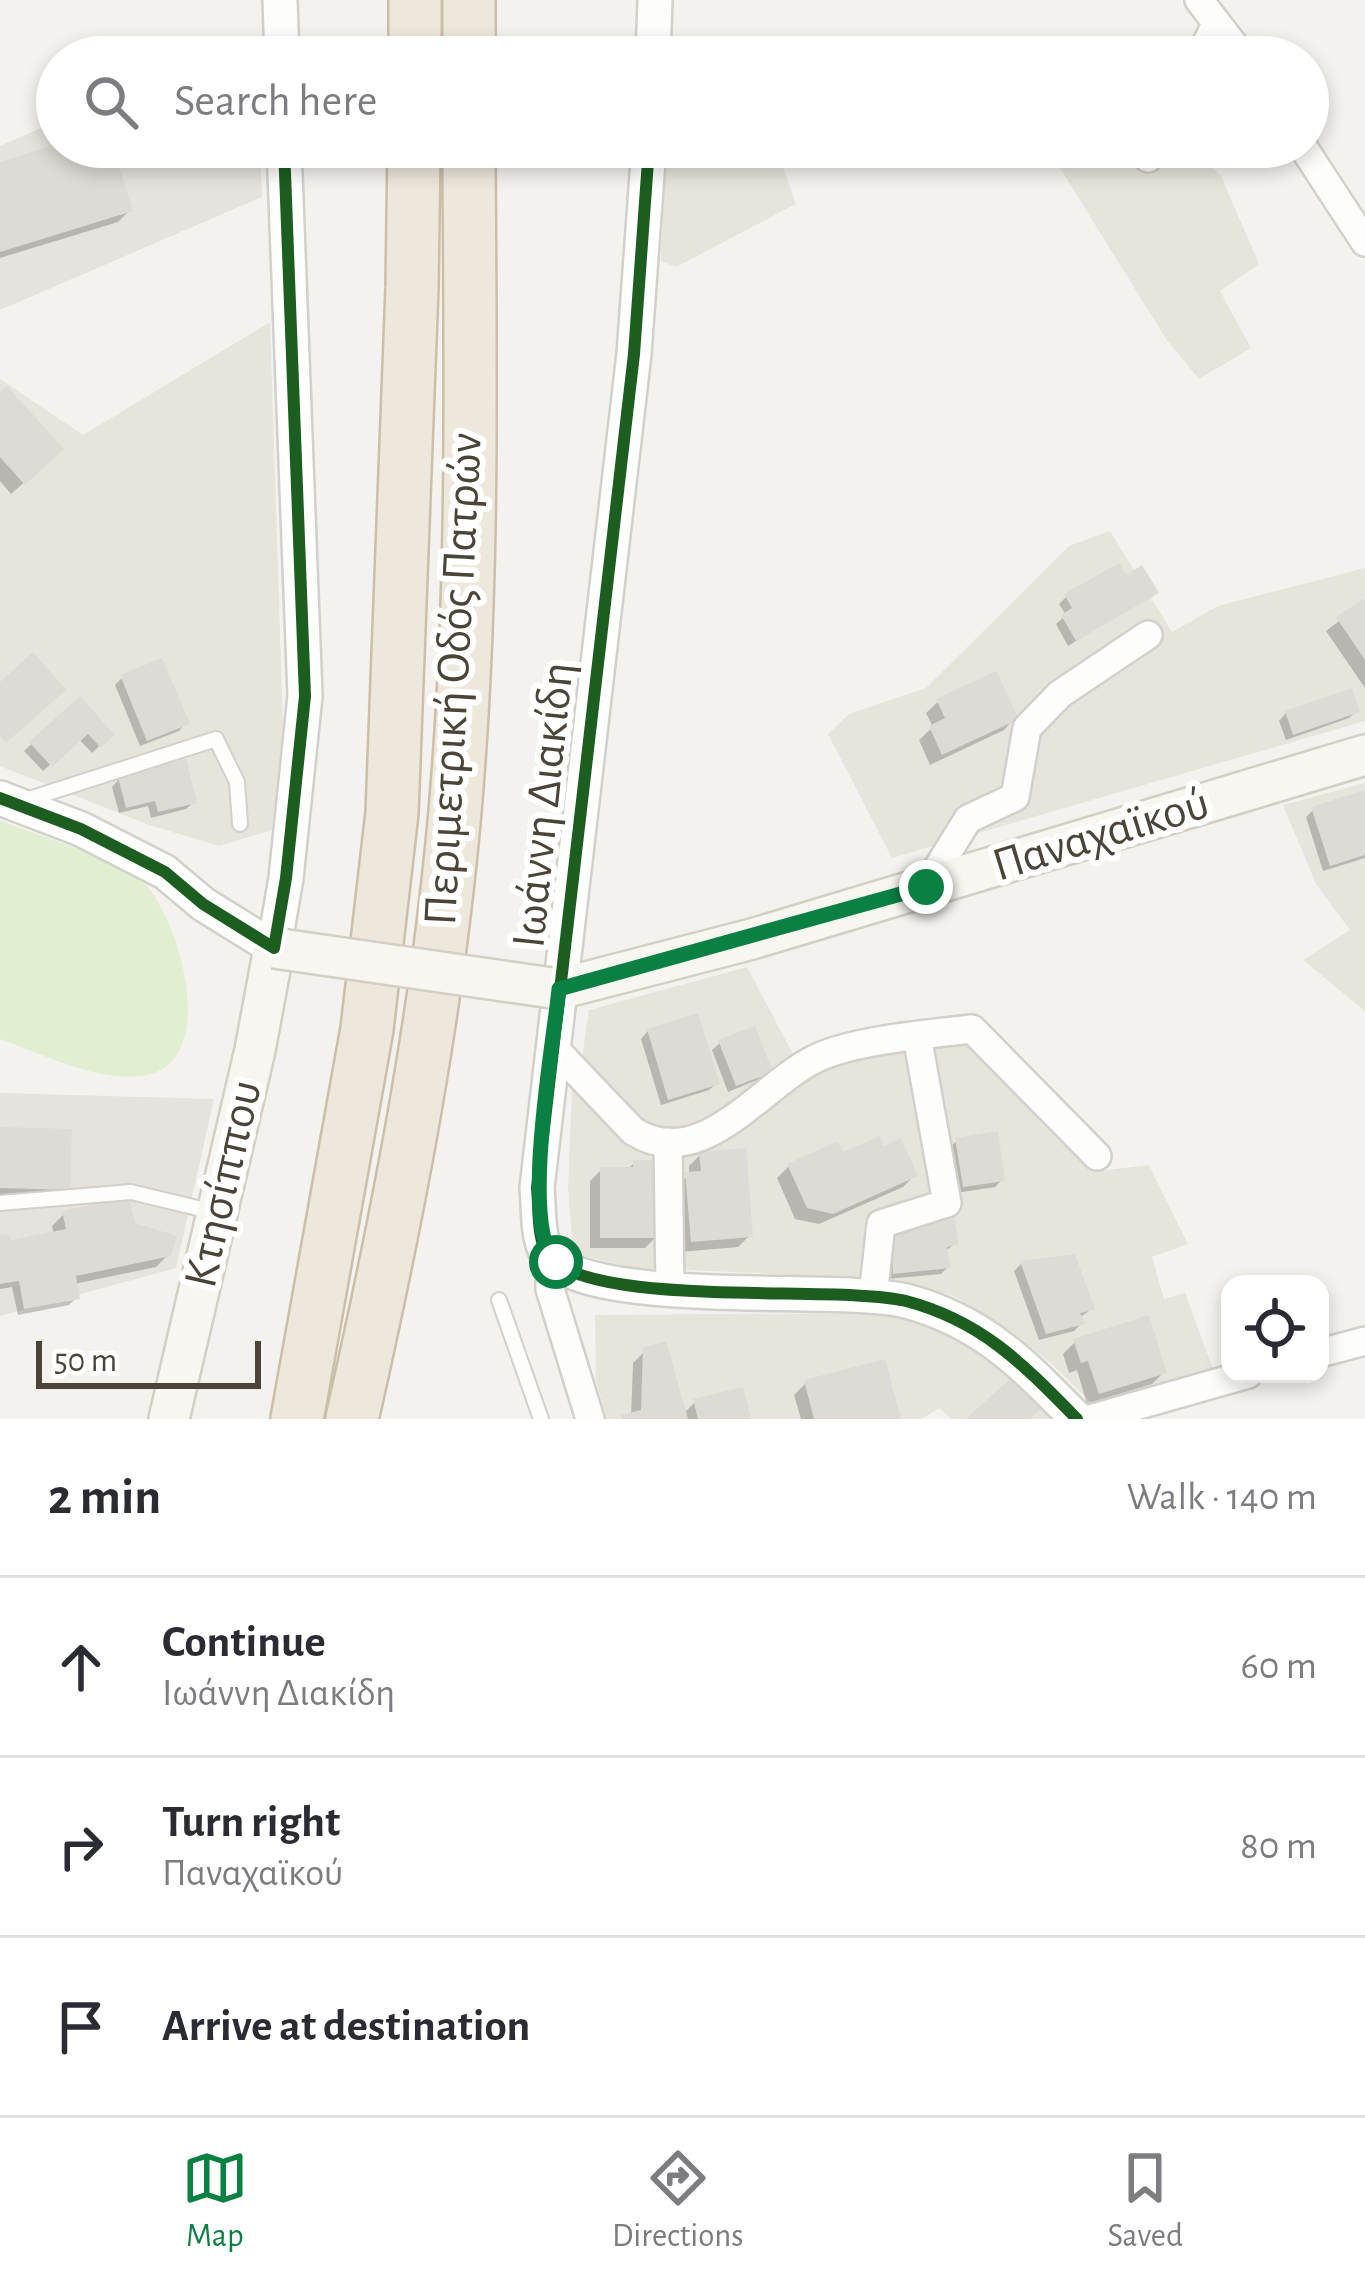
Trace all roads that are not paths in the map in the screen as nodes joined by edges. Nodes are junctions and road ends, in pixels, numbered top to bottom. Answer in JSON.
{"nodes":[{"id":1,"x":280,"y":0,"type":"edge"},
{"id":2,"x":415,"y":0,"type":"edge"},
{"id":3,"x":469,"y":0,"type":"edge"},
{"id":4,"x":656,"y":0,"type":"edge"},
{"id":5,"x":1199,"y":0,"type":"edge"},
{"id":6,"x":1216,"y":24,"type":"junction"},
{"id":7,"x":281,"y":36,"type":"edge"},
{"id":8,"x":415,"y":36,"type":"edge"},
{"id":9,"x":469,"y":36,"type":"edge"},
{"id":10,"x":654,"y":36,"type":"edge"},
{"id":11,"x":1210,"y":36,"type":"edge"},
{"id":12,"x":1226,"y":36,"type":"edge"},
{"id":13,"x":285,"y":168,"type":"edge"},
{"id":14,"x":414,"y":168,"type":"edge"},
{"id":15,"x":469,"y":168,"type":"edge"},
{"id":16,"x":647,"y":168,"type":"edge"},
{"id":17,"x":1317,"y":168,"type":"edge"},
{"id":18,"x":1365,"y":242,"type":"edge"},
{"id":19,"x":1148,"y":635,"type":"dead end"},
{"id":20,"x":1365,"y":755,"type":"edge"},
{"id":21,"x":8,"y":801,"type":"edge"},
{"id":22,"x":240,"y":824,"type":"dead end"},
{"id":23,"x":926,"y":887,"type":"junction"},
{"id":24,"x":274,"y":948,"type":"junction"},
{"id":25,"x":559,"y":989,"type":"junction"},
{"id":26,"x":917,"y":1036,"type":"junction"},
{"id":27,"x":554,"y":1047,"type":"junction"},
{"id":28,"x":668,"y":1142,"type":"junction"},
{"id":29,"x":1097,"y":1156,"type":"dead end"},
{"id":30,"x":0,"y":1203,"type":"edge"},
{"id":31,"x":216,"y":1212,"type":"junction"},
{"id":32,"x":556,"y":1262,"type":"junction"},
{"id":33,"x":670,"y":1289,"type":"junction"},
{"id":34,"x":873,"y":1297,"type":"junction"},
{"id":35,"x":500,"y":1300,"type":"dead end"},
{"id":36,"x":1365,"y":1341,"type":"edge"},
{"id":37,"x":1329,"y":1351,"type":"edge"},
{"id":38,"x":1221,"y":1382,"type":"edge"},
{"id":39,"x":169,"y":1419,"type":"edge"},
{"id":40,"x":297,"y":1419,"type":"edge"},
{"id":41,"x":352,"y":1419,"type":"edge"},
{"id":42,"x":541,"y":1419,"type":"edge"},
{"id":43,"x":590,"y":1419,"type":"edge"},
{"id":44,"x":1077,"y":1419,"type":"edge"},
{"id":45,"x":1090,"y":1419,"type":"edge"}],
"edges":[{"from":1,"to":7,"type":"street"},
{"from":2,"to":8,"type":"highway"},
{"from":3,"to":9,"type":"highway"},
{"from":4,"to":10,"type":"street"},
{"from":5,"to":6,"type":"street"},
{"from":6,"to":11,"type":"street"},
{"from":6,"to":12,"type":"street"},
{"from":13,"to":24,"type":"street"},
{"from":14,"to":40,"type":"highway","name":"Περιμετρική Οδός Πατρών"},
{"from":15,"to":41,"type":"highway","name":"Περιμετρική Οδός Πατρών"},
{"from":16,"to":25,"type":"street","name":"Ιωάννη Διακίδη"},
{"from":17,"to":18,"type":"street"},
{"from":19,"to":23,"type":"street"},
{"from":20,"to":23,"type":"main road","name":"Παναχαϊκού"},
{"from":21,"to":22,"type":"lane"},
{"from":21,"to":24,"type":"street"},
{"from":23,"to":25,"type":"main road","name":"Παναχαϊκού"},
{"from":24,"to":25,"type":"main road","bridge":true},
{"from":24,"to":31,"type":"main road","name":"Κτησίππου"},
{"from":25,"to":27,"type":"street","name":"Ιωάννη Διακίδη"},
{"from":26,"to":28,"type":"street"},
{"from":26,"to":29,"type":"street"},
{"from":26,"to":34,"type":"street"},
{"from":27,"to":28,"type":"street"},
{"from":27,"to":32,"type":"street","name":"Ιωάννη Διακίδη"},
{"from":28,"to":33,"type":"street"},
{"from":30,"to":31,"type":"lane"},
{"from":31,"to":39,"type":"main road","name":"Κτησίππου"},
{"from":32,"to":33,"type":"street"},
{"from":32,"to":43,"type":"street"},
{"from":33,"to":34,"type":"street"},
{"from":34,"to":44,"type":"street"},
{"from":35,"to":42,"type":"lane"},
{"from":36,"to":37,"type":"street"},
{"from":38,"to":45,"type":"street"}]}
